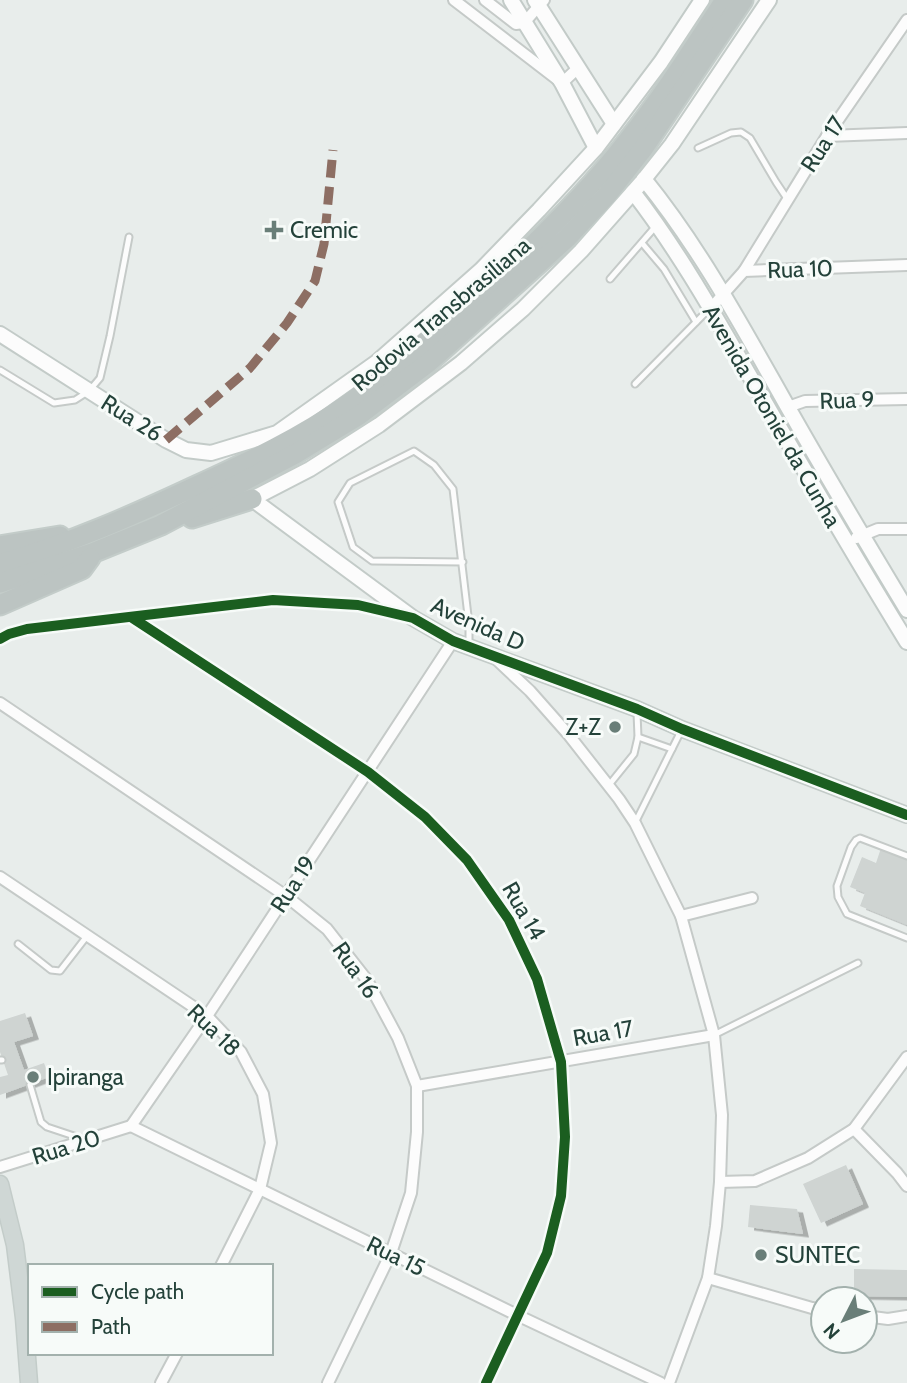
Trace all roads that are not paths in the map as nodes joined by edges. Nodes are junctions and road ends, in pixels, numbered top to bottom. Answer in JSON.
{"nodes":[{"id":1,"x":454,"y":0,"type":"edge"},
{"id":2,"x":485,"y":0,"type":"edge"},
{"id":3,"x":511,"y":0,"type":"edge"},
{"id":4,"x":702,"y":0,"type":"edge"},
{"id":5,"x":725,"y":0,"type":"edge"},
{"id":6,"x":743,"y":0,"type":"edge"},
{"id":7,"x":769,"y":0,"type":"edge"},
{"id":8,"x":538,"y":2,"type":"edge"},
{"id":9,"x":907,"y":20,"type":"edge"},
{"id":10,"x":524,"y":23,"type":"junction"},
{"id":11,"x":578,"y":68,"type":"junction"},
{"id":12,"x":562,"y":82,"type":"junction"},
{"id":13,"x":614,"y":124,"type":"junction"},
{"id":14,"x":907,"y":132,"type":"edge"},
{"id":15,"x":827,"y":136,"type":"junction"},
{"id":16,"x":596,"y":148,"type":"junction"},
{"id":17,"x":698,"y":148,"type":"dead end"},
{"id":18,"x":644,"y":179,"type":"junction"},
{"id":19,"x":633,"y":192,"type":"junction"},
{"id":20,"x":788,"y":200,"type":"junction"},
{"id":21,"x":657,"y":224,"type":"junction"},
{"id":22,"x":129,"y":237,"type":"dead end"},
{"id":23,"x":642,"y":243,"type":"junction"},
{"id":24,"x":907,"y":265,"type":"edge"},
{"id":25,"x":744,"y":271,"type":"junction"},
{"id":26,"x":610,"y":279,"type":"dead end"},
{"id":27,"x":723,"y":292,"type":"junction"},
{"id":28,"x":710,"y":309,"type":"junction"},
{"id":29,"x":696,"y":322,"type":"junction"},
{"id":30,"x":0,"y":334,"type":"edge"},
{"id":31,"x":0,"y":370,"type":"edge"},
{"id":32,"x":635,"y":384,"type":"dead end"},
{"id":33,"x":89,"y":391,"type":"junction"},
{"id":34,"x":907,"y":398,"type":"edge"},
{"id":35,"x":788,"y":407,"type":"junction"},
{"id":36,"x":277,"y":433,"type":"junction"},
{"id":37,"x":228,"y":472,"type":"junction"},
{"id":38,"x":251,"y":499,"type":"junction"},
{"id":39,"x":161,"y":525,"type":"junction"},
{"id":40,"x":105,"y":528,"type":"junction"},
{"id":41,"x":907,"y":528,"type":"edge"},
{"id":42,"x":862,"y":535,"type":"junction"},
{"id":43,"x":847,"y":543,"type":"junction"},
{"id":44,"x":0,"y":546,"type":"edge"},
{"id":45,"x":92,"y":553,"type":"junction"},
{"id":46,"x":463,"y":562,"type":"junction"},
{"id":47,"x":0,"y":564,"type":"edge"},
{"id":48,"x":0,"y":583,"type":"edge"},
{"id":49,"x":0,"y":605,"type":"edge"},
{"id":50,"x":907,"y":610,"type":"edge"},
{"id":51,"x":131,"y":617,"type":"junction"},
{"id":52,"x":413,"y":618,"type":"junction"},
{"id":53,"x":4,"y":637,"type":"edge"},
{"id":54,"x":453,"y":641,"type":"junction"},
{"id":55,"x":907,"y":642,"type":"edge"},
{"id":56,"x":468,"y":647,"type":"junction"},
{"id":57,"x":492,"y":656,"type":"junction"},
{"id":58,"x":0,"y":703,"type":"edge"},
{"id":59,"x":637,"y":709,"type":"junction"},
{"id":60,"x":682,"y":729,"type":"junction"},
{"id":61,"x":638,"y":737,"type":"junction"},
{"id":62,"x":672,"y":749,"type":"junction"},
{"id":63,"x":368,"y":772,"type":"junction"},
{"id":64,"x":609,"y":786,"type":"junction"},
{"id":65,"x":907,"y":815,"type":"edge"},
{"id":66,"x":635,"y":823,"type":"junction"},
{"id":67,"x":907,"y":856,"type":"edge"},
{"id":68,"x":0,"y":877,"type":"edge"},
{"id":69,"x":286,"y":896,"type":"junction"},
{"id":70,"x":752,"y":898,"type":"dead end"},
{"id":71,"x":681,"y":916,"type":"junction"},
{"id":72,"x":87,"y":936,"type":"junction"},
{"id":73,"x":907,"y":938,"type":"edge"},
{"id":74,"x":18,"y":944,"type":"dead end"},
{"id":75,"x":858,"y":963,"type":"dead end"},
{"id":76,"x":207,"y":1016,"type":"junction"},
{"id":77,"x":714,"y":1035,"type":"junction"},
{"id":78,"x":907,"y":1057,"type":"edge"},
{"id":79,"x":561,"y":1062,"type":"junction"},
{"id":80,"x":30,"y":1085,"type":"dead end"},
{"id":81,"x":417,"y":1086,"type":"junction"},
{"id":82,"x":131,"y":1126,"type":"junction"},
{"id":83,"x":854,"y":1129,"type":"junction"},
{"id":84,"x":86,"y":1140,"type":"junction"},
{"id":85,"x":0,"y":1167,"type":"edge"},
{"id":86,"x":720,"y":1182,"type":"junction"},
{"id":87,"x":0,"y":1184,"type":"edge"},
{"id":88,"x":907,"y":1186,"type":"edge"},
{"id":89,"x":260,"y":1189,"type":"junction"},
{"id":90,"x":391,"y":1253,"type":"junction"},
{"id":91,"x":222,"y":1264,"type":"edge"},
{"id":92,"x":708,"y":1278,"type":"junction"},
{"id":93,"x":809,"y":1307,"type":"edge"},
{"id":94,"x":519,"y":1316,"type":"junction"},
{"id":95,"x":907,"y":1316,"type":"edge"},
{"id":96,"x":879,"y":1318,"type":"edge"},
{"id":97,"x":176,"y":1355,"type":"edge"},
{"id":98,"x":29,"y":1383,"type":"edge"},
{"id":99,"x":161,"y":1383,"type":"edge"},
{"id":100,"x":327,"y":1383,"type":"edge"},
{"id":101,"x":486,"y":1383,"type":"edge"},
{"id":102,"x":661,"y":1383,"type":"edge"},
{"id":103,"x":669,"y":1383,"type":"edge"}],
"edges":[{"from":1,"to":12,"type":"street"},
{"from":2,"to":10,"type":"street"},
{"from":3,"to":10,"type":"main road"},
{"from":4,"to":13,"type":"main road","name":"Rodovia Transbrasiliana"},
{"from":5,"to":37,"type":"highway","name":"Rodovia Transbrasiliana"},
{"from":6,"to":39,"type":"highway","name":"Rodovia Transbrasiliana"},
{"from":7,"to":18,"type":"main road","name":"Rodovia Transbrasiliana"},
{"from":8,"to":10,"type":"street"},
{"from":8,"to":11,"type":"main road"},
{"from":9,"to":15,"type":"street","name":"Rua 17"},
{"from":10,"to":12,"type":"main road"},
{"from":11,"to":12,"type":"street"},
{"from":11,"to":13,"type":"main road"},
{"from":12,"to":16,"type":"main road"},
{"from":13,"to":16,"type":"main road","name":"Rodovia Transbrasiliana"},
{"from":14,"to":15,"type":"street"},
{"from":15,"to":20,"type":"street","name":"Rua 17"},
{"from":16,"to":36,"type":"main road","name":"Rodovia Transbrasiliana"},
{"from":17,"to":20,"type":"lane"},
{"from":18,"to":19,"type":"main road","name":"Rodovia Transbrasiliana"},
{"from":18,"to":27,"type":"main road","name":"Avenida Otoniel da Cunha"},
{"from":19,"to":21,"type":"main road","name":"Avenida Otoniel da Cunha"},
{"from":19,"to":38,"type":"main road","name":"Rodovia Transbrasiliana"},
{"from":20,"to":25,"type":"street","name":"Rua 17"},
{"from":21,"to":23,"type":"lane"},
{"from":21,"to":28,"type":"main road","name":"Avenida Otoniel da Cunha"},
{"from":22,"to":33,"type":"lane"},
{"from":23,"to":26,"type":"lane"},
{"from":23,"to":29,"type":"lane"},
{"from":24,"to":25,"type":"street","name":"Rua 10"},
{"from":25,"to":27,"type":"street","name":"Rua 10"},
{"from":27,"to":28,"type":"street","name":"Rua 10"},
{"from":27,"to":35,"type":"main road","name":"Avenida Otoniel da Cunha"},
{"from":28,"to":29,"type":"lane"},
{"from":28,"to":43,"type":"main road","name":"Avenida Otoniel da Cunha"},
{"from":29,"to":32,"type":"lane"},
{"from":30,"to":33,"type":"main road","name":"Rua 26"},
{"from":31,"to":33,"type":"lane"},
{"from":33,"to":36,"type":"main road","name":"Rua 26"},
{"from":34,"to":35,"type":"street","name":"Rua 9"},
{"from":35,"to":42,"type":"main road","name":"Avenida Otoniel da Cunha"},
{"from":36,"to":37,"type":"highway"},
{"from":37,"to":40,"type":"highway","name":"Rodovia Transbrasiliana"},
{"from":38,"to":39,"type":"highway"},
{"from":38,"to":52,"type":"main road"},
{"from":39,"to":45,"type":"highway","name":"Rodovia Transbrasiliana"},
{"from":40,"to":44,"type":"highway"},
{"from":40,"to":47,"type":"highway","name":"Rodovia Transbrasiliana"},
{"from":41,"to":42,"type":"street"},
{"from":42,"to":43,"type":"street"},
{"from":42,"to":50,"type":"main road","name":"Avenida Otoniel da Cunha"},
{"from":43,"to":55,"type":"main road","name":"Avenida Otoniel da Cunha"},
{"from":45,"to":48,"type":"highway","name":"Rodovia Transbrasiliana"},
{"from":45,"to":49,"type":"highway"},
{"from":46,"to":46,"type":"lane"},
{"from":46,"to":56,"type":"lane"},
{"from":51,"to":52,"type":"street","name":"Avenida D"},
{"from":51,"to":53,"type":"street","name":"Avenida D"},
{"from":51,"to":63,"type":"street","name":"Rua 14"},
{"from":52,"to":54,"type":"main road","name":"Avenida D"},
{"from":54,"to":56,"type":"main road","name":"Avenida D"},
{"from":54,"to":63,"type":"street","name":"Rua 19"},
{"from":56,"to":57,"type":"main road","name":"Avenida D"},
{"from":57,"to":59,"type":"main road","name":"Avenida D"},
{"from":57,"to":64,"type":"street"},
{"from":58,"to":69,"type":"street","name":"Rua 16"},
{"from":59,"to":60,"type":"main road","name":"Avenida D"},
{"from":59,"to":61,"type":"lane"},
{"from":60,"to":62,"type":"lane"},
{"from":60,"to":65,"type":"main road","name":"Avenida D"},
{"from":61,"to":62,"type":"lane"},
{"from":61,"to":64,"type":"lane"},
{"from":62,"to":66,"type":"lane"},
{"from":63,"to":69,"type":"street","name":"Rua 19"},
{"from":63,"to":79,"type":"street","name":"Rua 14"},
{"from":64,"to":66,"type":"street"},
{"from":66,"to":71,"type":"street"},
{"from":67,"to":73,"type":"lane"},
{"from":68,"to":72,"type":"street","name":"Rua 18"},
{"from":69,"to":76,"type":"street","name":"Rua 19"},
{"from":69,"to":81,"type":"street","name":"Rua 16"},
{"from":70,"to":71,"type":"street"},
{"from":71,"to":77,"type":"street"},
{"from":72,"to":74,"type":"lane"},
{"from":72,"to":76,"type":"street","name":"Rua 18"},
{"from":75,"to":77,"type":"lane","name":"Rua 17"},
{"from":76,"to":82,"type":"street","name":"Rua 19"},
{"from":76,"to":89,"type":"street","name":"Rua 18"},
{"from":77,"to":79,"type":"street","name":"Rua 17"},
{"from":77,"to":86,"type":"street"},
{"from":78,"to":83,"type":"street"},
{"from":79,"to":81,"type":"street","name":"Rua 17"},
{"from":79,"to":94,"type":"street","name":"Rua 14"},
{"from":80,"to":84,"type":"lane"},
{"from":81,"to":90,"type":"street","name":"Rua 16"},
{"from":82,"to":84,"type":"street","name":"Rua 20"},
{"from":82,"to":89,"type":"street","name":"Rua 15"},
{"from":83,"to":86,"type":"street"},
{"from":83,"to":88,"type":"street"},
{"from":84,"to":85,"type":"street","name":"Rua 20"},
{"from":86,"to":92,"type":"street"},
{"from":87,"to":98,"type":"main road"},
{"from":89,"to":90,"type":"street","name":"Rua 15"},
{"from":89,"to":91,"type":"street","name":"Rua 18"},
{"from":90,"to":94,"type":"street","name":"Rua 15"},
{"from":90,"to":100,"type":"street","name":"Rua 16"},
{"from":92,"to":93,"type":"street"},
{"from":92,"to":103,"type":"street"},
{"from":94,"to":101,"type":"street","name":"Rua 14"},
{"from":94,"to":102,"type":"street","name":"Rua 15"},
{"from":95,"to":96,"type":"street"},
{"from":97,"to":99,"type":"street"}]}
